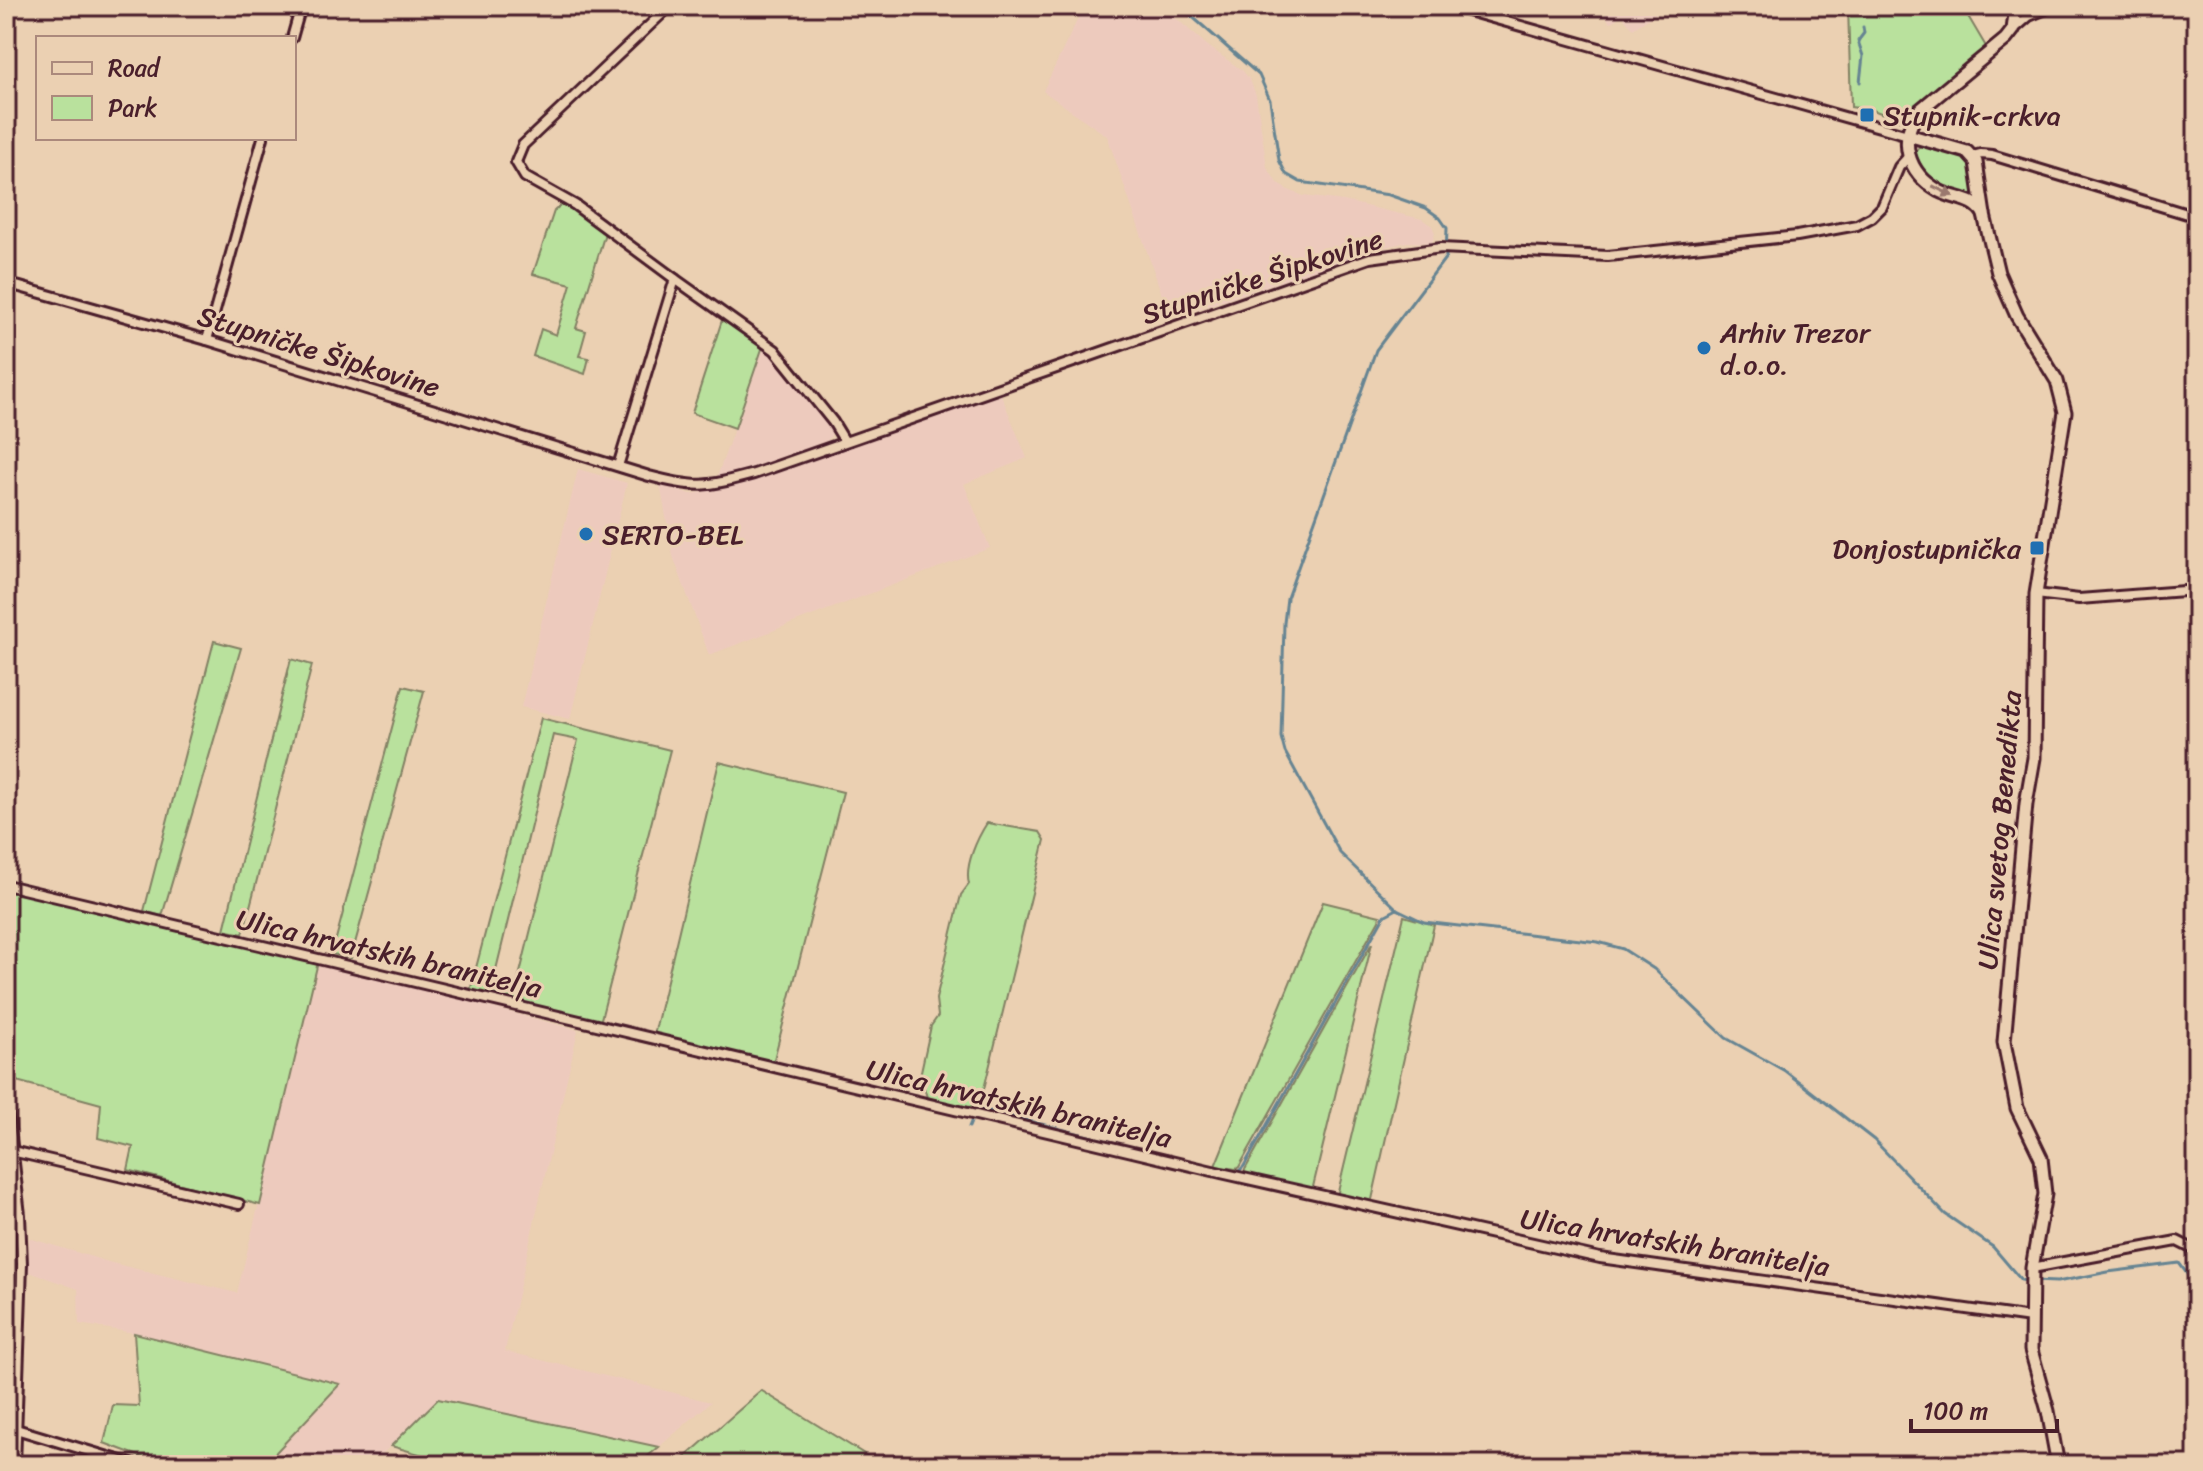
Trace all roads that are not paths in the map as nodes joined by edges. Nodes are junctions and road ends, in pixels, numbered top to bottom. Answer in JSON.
{"nodes":[{"id":1,"x":301,"y":6,"type":"edge"},
{"id":2,"x":670,"y":6,"type":"edge"},
{"id":3,"x":1450,"y":6,"type":"edge"},
{"id":4,"x":2016,"y":6,"type":"edge"},
{"id":5,"x":2052,"y":6,"type":"edge"},
{"id":6,"x":2013,"y":30,"type":"junction"},
{"id":7,"x":293,"y":36,"type":"edge"},
{"id":8,"x":1908,"y":135,"type":"junction"},
{"id":9,"x":262,"y":140,"type":"edge"},
{"id":10,"x":1909,"y":156,"type":"junction"},
{"id":11,"x":1973,"y":156,"type":"junction"},
{"id":12,"x":1984,"y":215,"type":"junction"},
{"id":13,"x":2197,"y":217,"type":"edge"},
{"id":14,"x":675,"y":279,"type":"junction"},
{"id":15,"x":6,"y":283,"type":"edge"},
{"id":16,"x":207,"y":340,"type":"junction"},
{"id":17,"x":844,"y":440,"type":"junction"},
{"id":18,"x":618,"y":466,"type":"junction"},
{"id":19,"x":2197,"y":590,"type":"edge"},
{"id":20,"x":2036,"y":594,"type":"junction"},
{"id":21,"x":6,"y":885,"type":"edge"},
{"id":22,"x":6,"y":1094,"type":"edge"},
{"id":23,"x":12,"y":1151,"type":"junction"},
{"id":24,"x":239,"y":1204,"type":"dead end"},
{"id":25,"x":2197,"y":1251,"type":"edge"},
{"id":26,"x":2032,"y":1268,"type":"junction"},
{"id":27,"x":2031,"y":1318,"type":"junction"},
{"id":28,"x":16,"y":1429,"type":"junction"},
{"id":29,"x":15,"y":1465,"type":"edge"},
{"id":30,"x":135,"y":1465,"type":"edge"},
{"id":31,"x":2058,"y":1465,"type":"edge"}],
"edges":[{"from":1,"to":7,"type":"street"},
{"from":2,"to":14,"type":"street"},
{"from":3,"to":8,"type":"street"},
{"from":4,"to":6,"type":"main road"},
{"from":5,"to":6,"type":"street"},
{"from":6,"to":8,"type":"main road"},
{"from":8,"to":10,"type":"main road"},
{"from":8,"to":11,"type":"main road"},
{"from":9,"to":16,"type":"street"},
{"from":10,"to":12,"type":"main road","one_way":true},
{"from":10,"to":17,"type":"street","name":"Stupničke Šipkovine"},
{"from":11,"to":12,"type":"main road","name":"Ulica svetog Benedikta"},
{"from":11,"to":13,"type":"street"},
{"from":12,"to":20,"type":"main road","name":"Ulica svetog Benedikta"},
{"from":14,"to":17,"type":"street"},
{"from":14,"to":18,"type":"street"},
{"from":15,"to":16,"type":"street","name":"Stupničke Šipkovine"},
{"from":16,"to":18,"type":"street","name":"Stupničke Šipkovine"},
{"from":17,"to":18,"type":"street","name":"Stupničke Šipkovine"},
{"from":19,"to":20,"type":"street"},
{"from":20,"to":26,"type":"main road","name":"Ulica svetog Benedikta"},
{"from":21,"to":27,"type":"street","name":"Ulica hrvatskih branitelja"},
{"from":22,"to":23,"type":"street"},
{"from":23,"to":24,"type":"street"},
{"from":23,"to":28,"type":"street"},
{"from":25,"to":26,"type":"street"},
{"from":26,"to":27,"type":"main road","name":"Ulica svetog Benedikta"},
{"from":27,"to":31,"type":"main road"},
{"from":28,"to":29,"type":"street"},
{"from":28,"to":30,"type":"street"}]}
